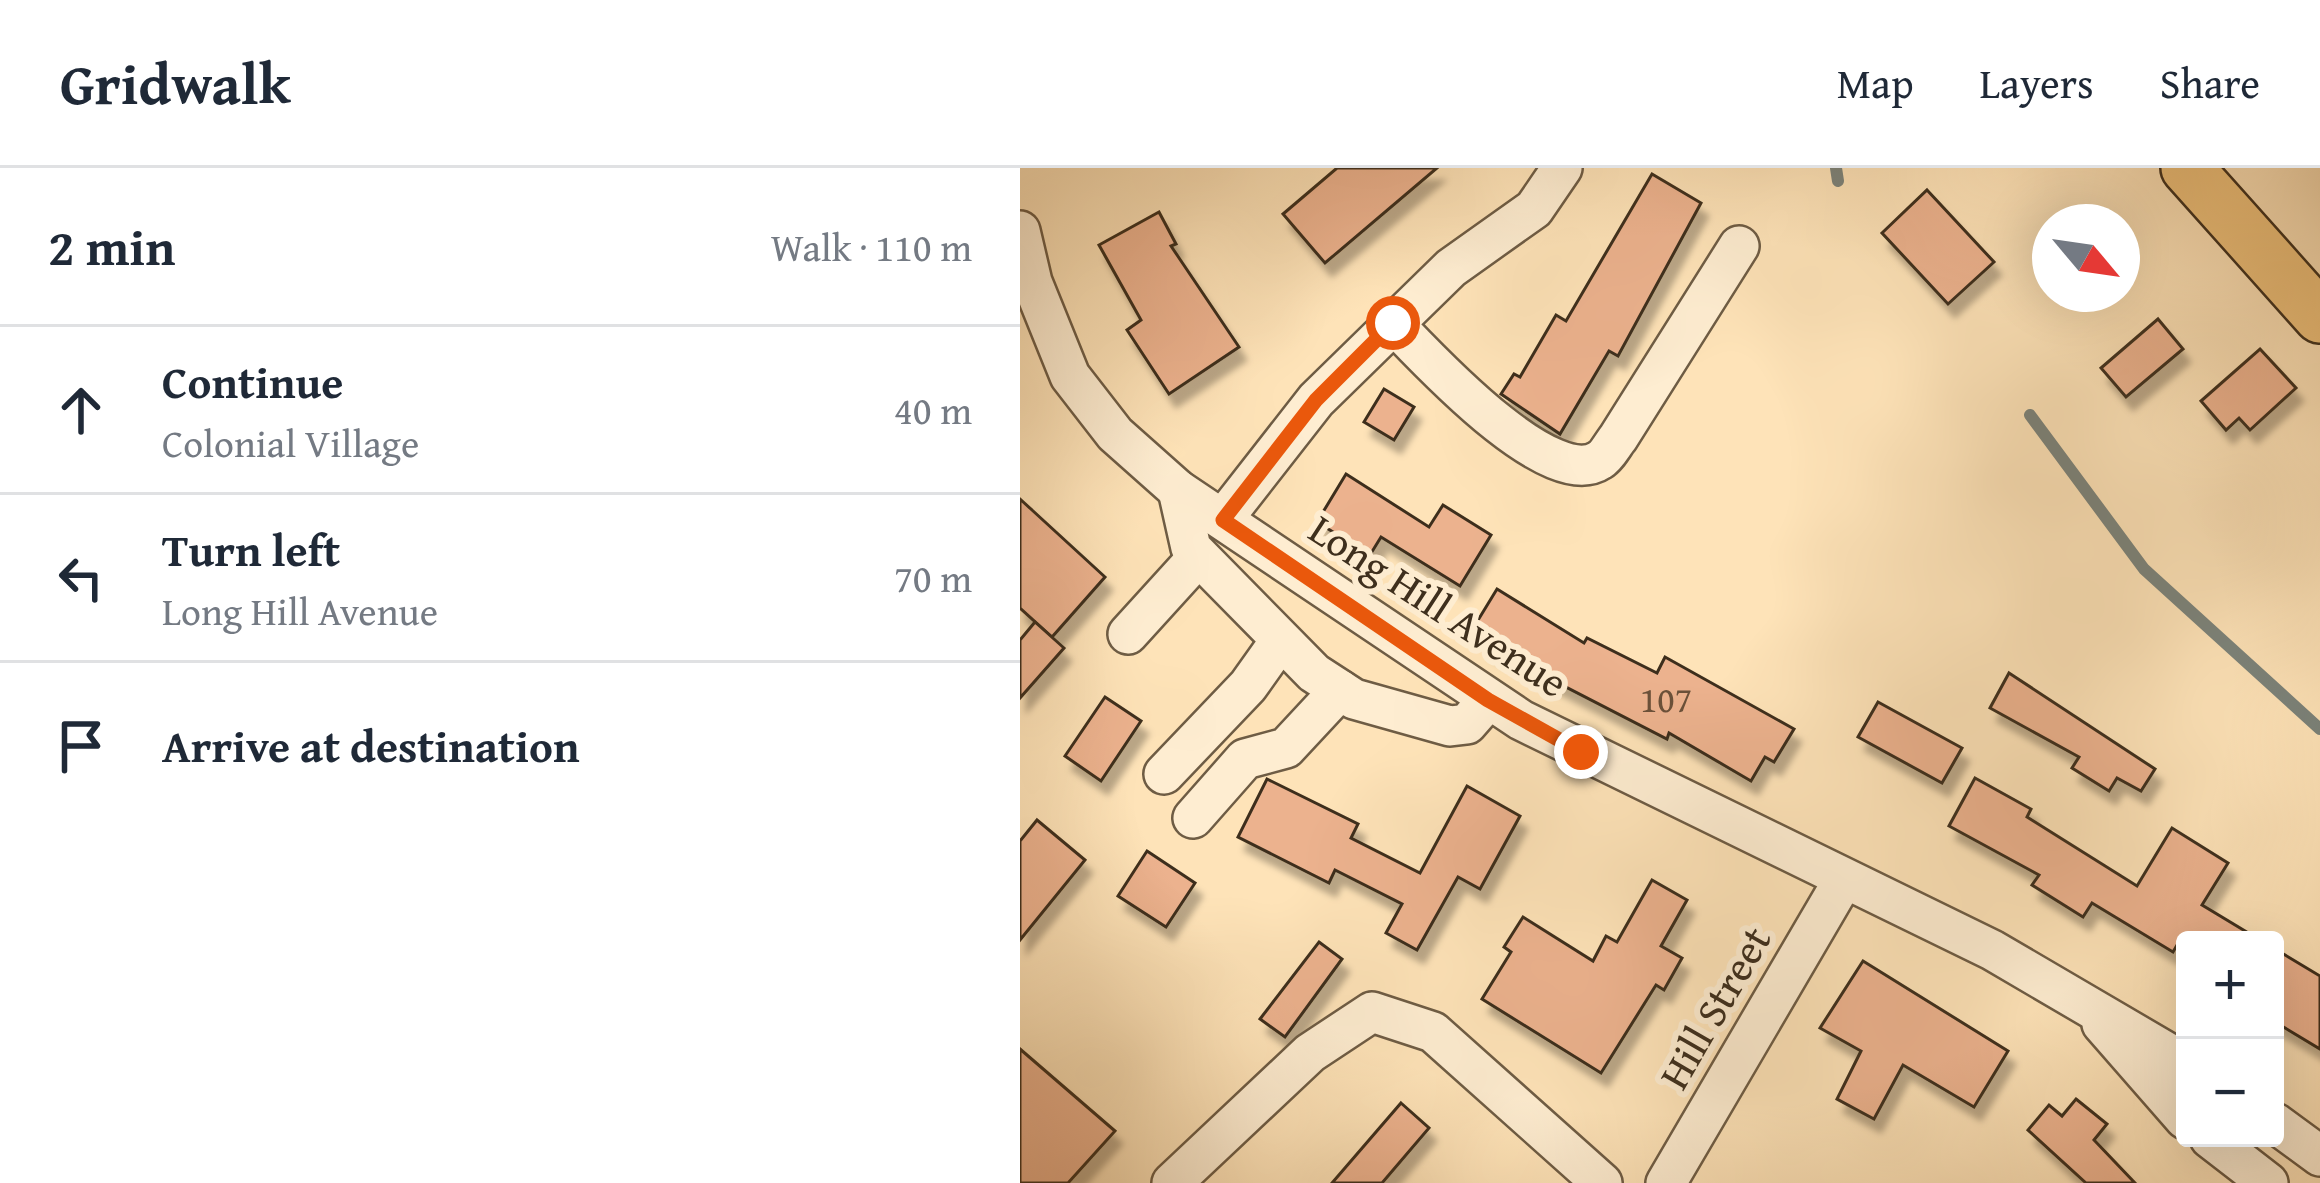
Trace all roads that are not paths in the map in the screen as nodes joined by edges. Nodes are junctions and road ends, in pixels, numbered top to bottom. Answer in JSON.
{"nodes":[{"id":1,"x":1562,"y":168,"type":"edge"},
{"id":2,"x":2187,"y":168,"type":"edge"},
{"id":3,"x":1020,"y":231,"type":"edge"},
{"id":4,"x":1739,"y":246,"type":"dead end"},
{"id":5,"x":2320,"y":317,"type":"edge"},
{"id":6,"x":1393,"y":323,"type":"junction"},
{"id":7,"x":1178,"y":490,"type":"junction"},
{"id":8,"x":1223,"y":520,"type":"junction"},
{"id":9,"x":1198,"y":557,"type":"junction"},
{"id":10,"x":1128,"y":634,"type":"dead end"},
{"id":11,"x":1280,"y":641,"type":"junction"},
{"id":12,"x":1340,"y":690,"type":"junction"},
{"id":13,"x":1488,"y":700,"type":"junction"},
{"id":14,"x":1164,"y":774,"type":"dead end"},
{"id":15,"x":1193,"y":818,"type":"dead end"},
{"id":16,"x":1844,"y":879,"type":"junction"},
{"id":17,"x":2084,"y":1002,"type":"junction"},
{"id":18,"x":2176,"y":1058,"type":"edge"},
{"id":19,"x":2176,"y":1109,"type":"edge"},
{"id":20,"x":2284,"y":1130,"type":"edge"},
{"id":21,"x":2222,"y":1147,"type":"edge"},
{"id":22,"x":2320,"y":1156,"type":"edge"},
{"id":23,"x":1172,"y":1183,"type":"edge"},
{"id":24,"x":1602,"y":1183,"type":"edge"},
{"id":25,"x":1666,"y":1183,"type":"edge"},
{"id":26,"x":2268,"y":1183,"type":"edge"}],
"edges":[{"from":1,"to":6,"type":"street"},
{"from":2,"to":5,"type":"main road"},
{"from":3,"to":7,"type":"street","name":"Long Hill Avenue"},
{"from":4,"to":6,"type":"street"},
{"from":6,"to":8,"type":"street"},
{"from":7,"to":8,"type":"street","name":"Long Hill Avenue"},
{"from":7,"to":9,"type":"street"},
{"from":8,"to":13,"type":"street","name":"Long Hill Avenue"},
{"from":9,"to":10,"type":"street"},
{"from":9,"to":11,"type":"street"},
{"from":11,"to":12,"type":"street"},
{"from":11,"to":14,"type":"street"},
{"from":12,"to":13,"type":"street"},
{"from":12,"to":15,"type":"street"},
{"from":13,"to":16,"type":"street","name":"Long Hill Avenue"},
{"from":16,"to":17,"type":"street","name":"Long Hill Avenue"},
{"from":16,"to":25,"type":"street","name":"Hill Street"},
{"from":17,"to":18,"type":"street","name":"Long Hill Avenue"},
{"from":17,"to":19,"type":"street"},
{"from":20,"to":22,"type":"street"},
{"from":21,"to":26,"type":"street"},
{"from":23,"to":24,"type":"street"}]}
